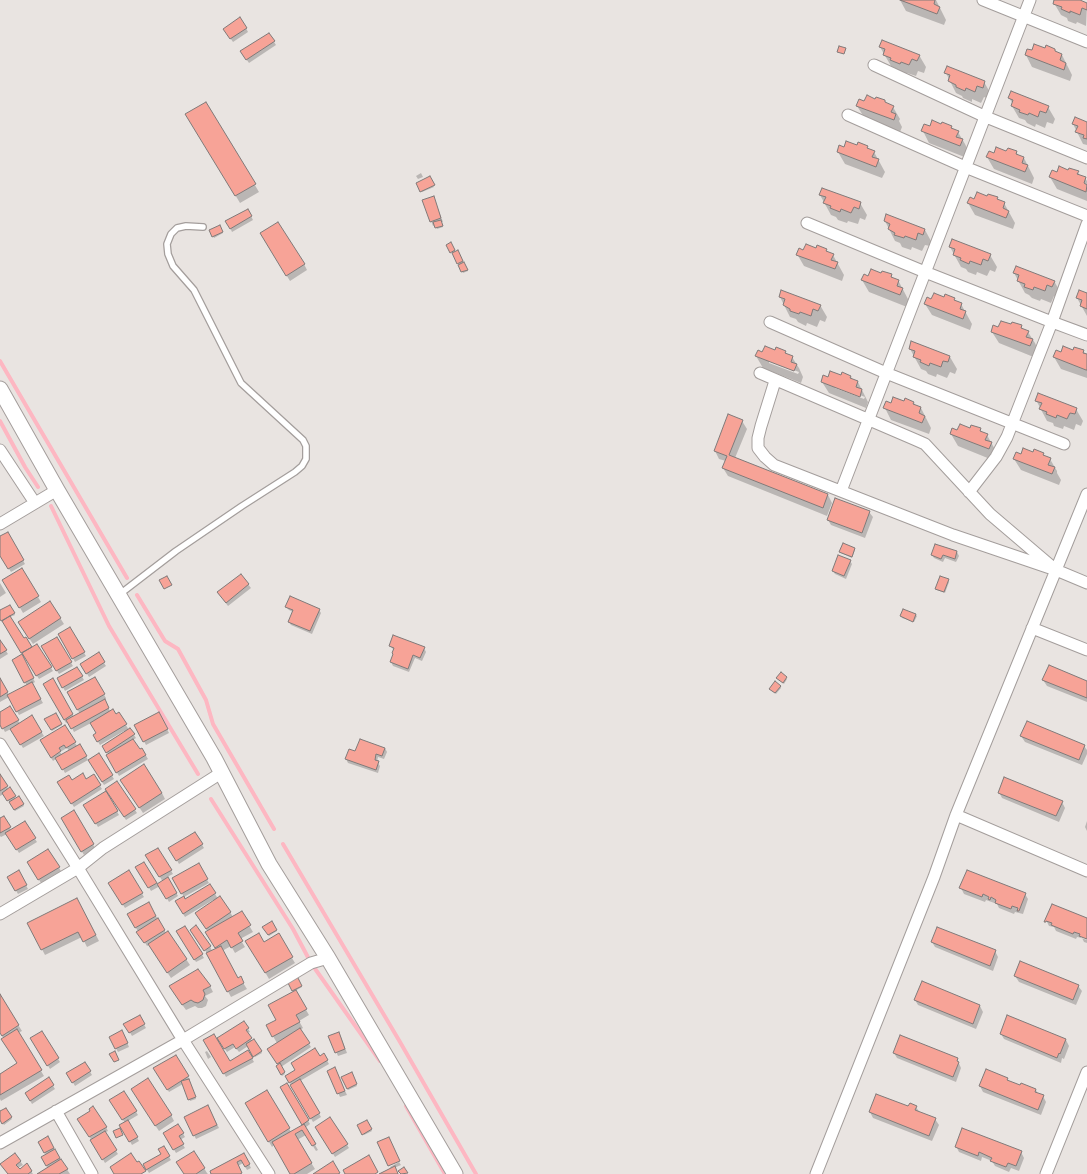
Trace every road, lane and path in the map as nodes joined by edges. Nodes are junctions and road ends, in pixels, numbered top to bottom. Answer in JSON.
{"nodes":[{"id":1,"x":983,"y":0,"type":"edge"},
{"id":2,"x":1030,"y":0,"type":"edge"},
{"id":3,"x":1024,"y":17,"type":"junction"},
{"id":4,"x":1087,"y":42,"type":"edge"},
{"id":5,"x":874,"y":65,"type":"dead end"},
{"id":6,"x":848,"y":115,"type":"dead end"},
{"id":7,"x":986,"y":116,"type":"junction"},
{"id":8,"x":1087,"y":158,"type":"edge"},
{"id":9,"x":965,"y":167,"type":"junction"},
{"id":10,"x":1087,"y":216,"type":"edge"},
{"id":11,"x":807,"y":223,"type":"dead end"},
{"id":12,"x":1087,"y":224,"type":"edge"},
{"id":13,"x":203,"y":227,"type":"dead end"},
{"id":14,"x":925,"y":272,"type":"junction"},
{"id":15,"x":770,"y":322,"type":"dead end"},
{"id":16,"x":1052,"y":322,"type":"junction"},
{"id":17,"x":1087,"y":335,"type":"edge"},
{"id":18,"x":760,"y":373,"type":"dead end"},
{"id":19,"x":886,"y":373,"type":"junction"},
{"id":20,"x":776,"y":381,"type":"junction"},
{"id":21,"x":0,"y":389,"type":"edge"},
{"id":22,"x":868,"y":419,"type":"junction"},
{"id":23,"x":1012,"y":422,"type":"junction"},
{"id":24,"x":1064,"y":444,"type":"dead end"},
{"id":25,"x":0,"y":450,"type":"edge"},
{"id":26,"x":57,"y":490,"type":"junction"},
{"id":27,"x":841,"y":492,"type":"junction"},
{"id":28,"x":969,"y":492,"type":"junction"},
{"id":29,"x":1087,"y":494,"type":"edge"},
{"id":30,"x":35,"y":503,"type":"junction"},
{"id":31,"x":0,"y":524,"type":"edge"},
{"id":32,"x":1056,"y":570,"type":"junction"},
{"id":33,"x":1087,"y":583,"type":"edge"},
{"id":34,"x":118,"y":595,"type":"junction"},
{"id":35,"x":1032,"y":628,"type":"junction"},
{"id":36,"x":1087,"y":650,"type":"edge"},
{"id":37,"x":0,"y":744,"type":"edge"},
{"id":38,"x":4,"y":760,"type":"edge"},
{"id":39,"x":221,"y":773,"type":"junction"},
{"id":40,"x":956,"y":815,"type":"junction"},
{"id":41,"x":78,"y":868,"type":"junction"},
{"id":42,"x":1087,"y":871,"type":"edge"},
{"id":43,"x":0,"y":914,"type":"edge"},
{"id":44,"x":328,"y":958,"type":"junction"},
{"id":45,"x":183,"y":1040,"type":"junction"},
{"id":46,"x":1087,"y":1072,"type":"edge"},
{"id":47,"x":56,"y":1111,"type":"junction"},
{"id":48,"x":0,"y":1143,"type":"edge"},
{"id":49,"x":92,"y":1174,"type":"edge"},
{"id":50,"x":269,"y":1174,"type":"edge"},
{"id":51,"x":455,"y":1174,"type":"edge"},
{"id":52,"x":816,"y":1174,"type":"edge"},
{"id":53,"x":1046,"y":1174,"type":"edge"}],
"edges":[{"from":1,"to":3,"type":"street"},
{"from":2,"to":3,"type":"street"},
{"from":3,"to":4,"type":"street"},
{"from":3,"to":7,"type":"street"},
{"from":5,"to":7,"type":"street"},
{"from":6,"to":9,"type":"street"},
{"from":7,"to":8,"type":"street"},
{"from":7,"to":9,"type":"street"},
{"from":9,"to":10,"type":"street"},
{"from":9,"to":14,"type":"street"},
{"from":11,"to":14,"type":"street"},
{"from":12,"to":16,"type":"street"},
{"from":13,"to":34,"type":"lane"},
{"from":14,"to":16,"type":"street"},
{"from":14,"to":19,"type":"street"},
{"from":15,"to":19,"type":"street"},
{"from":16,"to":17,"type":"street"},
{"from":16,"to":23,"type":"street"},
{"from":18,"to":20,"type":"street"},
{"from":19,"to":22,"type":"street"},
{"from":19,"to":23,"type":"street"},
{"from":20,"to":22,"type":"street"},
{"from":20,"to":27,"type":"street"},
{"from":21,"to":26,"type":"main road"},
{"from":22,"to":27,"type":"street"},
{"from":22,"to":28,"type":"street"},
{"from":23,"to":24,"type":"street"},
{"from":23,"to":28,"type":"street"},
{"from":25,"to":30,"type":"street"},
{"from":26,"to":30,"type":"street"},
{"from":26,"to":34,"type":"main road"},
{"from":27,"to":32,"type":"street"},
{"from":28,"to":32,"type":"street"},
{"from":29,"to":32,"type":"street"},
{"from":30,"to":31,"type":"street"},
{"from":32,"to":33,"type":"street"},
{"from":32,"to":35,"type":"street"},
{"from":34,"to":39,"type":"main road"},
{"from":35,"to":36,"type":"street"},
{"from":35,"to":40,"type":"street"},
{"from":37,"to":38,"type":"street"},
{"from":38,"to":41,"type":"street"},
{"from":39,"to":41,"type":"street"},
{"from":39,"to":44,"type":"main road"},
{"from":40,"to":42,"type":"street"},
{"from":40,"to":52,"type":"street"},
{"from":41,"to":43,"type":"street"},
{"from":41,"to":45,"type":"street"},
{"from":44,"to":45,"type":"street"},
{"from":44,"to":51,"type":"main road"},
{"from":45,"to":47,"type":"street"},
{"from":45,"to":50,"type":"street"},
{"from":46,"to":53,"type":"street"},
{"from":47,"to":48,"type":"street"},
{"from":47,"to":49,"type":"street"}]}
